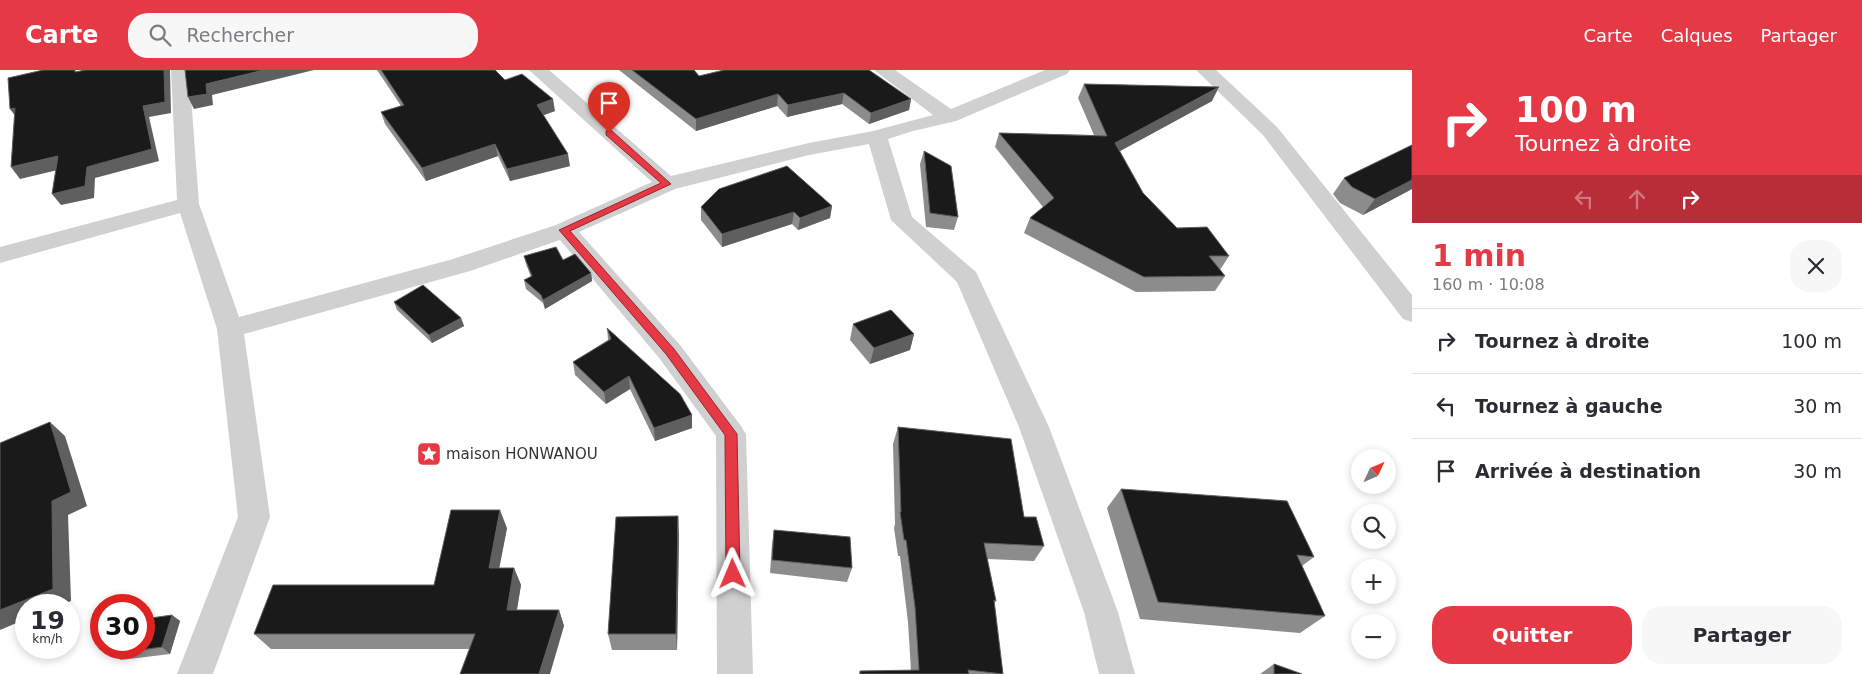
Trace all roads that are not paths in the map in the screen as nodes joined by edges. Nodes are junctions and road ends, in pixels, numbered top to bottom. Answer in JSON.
{"nodes":[{"id":1,"x":180,"y":70,"type":"edge"},
{"id":2,"x":538,"y":70,"type":"edge"},
{"id":3,"x":882,"y":70,"type":"edge"},
{"id":4,"x":1061,"y":70,"type":"edge"},
{"id":5,"x":1205,"y":70,"type":"edge"},
{"id":6,"x":949,"y":117,"type":"junction"},
{"id":7,"x":877,"y":136,"type":"junction"},
{"id":8,"x":667,"y":184,"type":"junction"},
{"id":9,"x":188,"y":204,"type":"junction"},
{"id":10,"x":564,"y":230,"type":"junction"},
{"id":11,"x":0,"y":255,"type":"edge"},
{"id":12,"x":1412,"y":313,"type":"edge"},
{"id":13,"x":230,"y":329,"type":"junction"},
{"id":14,"x":195,"y":674,"type":"edge"},
{"id":15,"x":735,"y":674,"type":"edge"},
{"id":16,"x":1117,"y":674,"type":"edge"}],
"edges":[{"from":1,"to":9,"type":"street"},
{"from":2,"to":8,"type":"street"},
{"from":3,"to":6,"type":"street"},
{"from":4,"to":6,"type":"street"},
{"from":5,"to":12,"type":"street"},
{"from":6,"to":7,"type":"street"},
{"from":7,"to":8,"type":"street"},
{"from":7,"to":16,"type":"street"},
{"from":8,"to":10,"type":"street"},
{"from":9,"to":11,"type":"street"},
{"from":9,"to":13,"type":"street"},
{"from":10,"to":13,"type":"street"},
{"from":10,"to":15,"type":"street"},
{"from":13,"to":14,"type":"street"}]}
